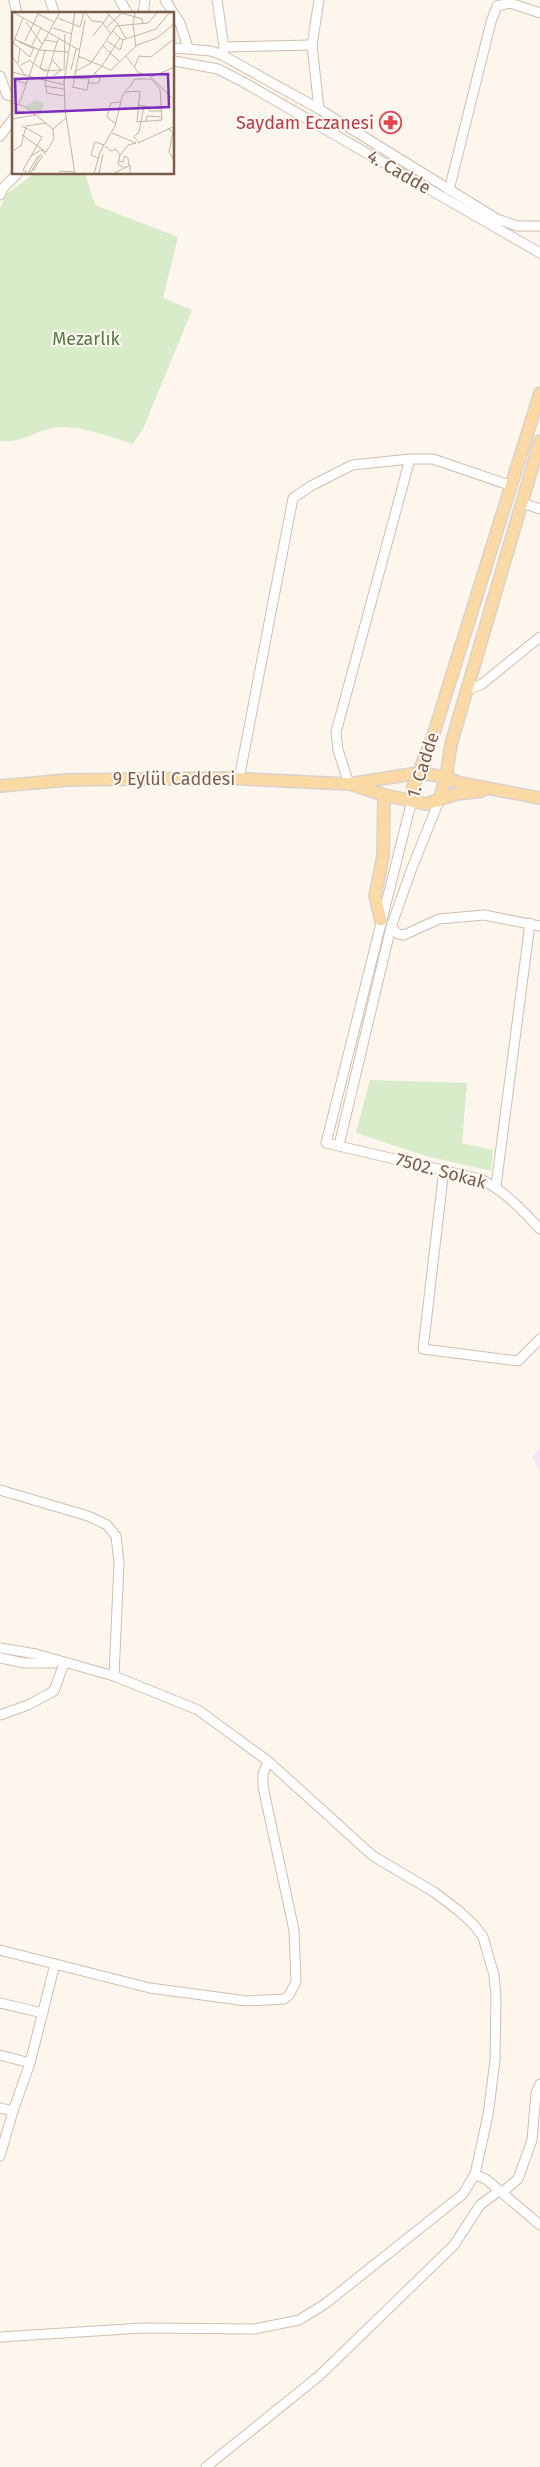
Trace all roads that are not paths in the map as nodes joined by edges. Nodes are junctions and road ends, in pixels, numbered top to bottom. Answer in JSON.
{"nodes":[{"id":1,"x":50,"y":0,"type":"edge"},
{"id":2,"x":120,"y":0,"type":"edge"},
{"id":3,"x":165,"y":0,"type":"edge"},
{"id":4,"x":217,"y":0,"type":"edge"},
{"id":5,"x":319,"y":0,"type":"edge"},
{"id":6,"x":535,"y":0,"type":"edge"},
{"id":7,"x":54,"y":12,"type":"edge"},
{"id":8,"x":127,"y":12,"type":"edge"},
{"id":9,"x":173,"y":12,"type":"edge"},
{"id":10,"x":536,"y":12,"type":"edge"},
{"id":11,"x":175,"y":15,"type":"edge"},
{"id":12,"x":312,"y":45,"type":"junction"},
{"id":13,"x":175,"y":48,"type":"edge"},
{"id":14,"x":188,"y":48,"type":"junction"},
{"id":15,"x":224,"y":51,"type":"junction"},
{"id":16,"x":175,"y":61,"type":"edge"},
{"id":17,"x":0,"y":76,"type":"edge"},
{"id":18,"x":12,"y":96,"type":"edge"},
{"id":19,"x":319,"y":109,"type":"junction"},
{"id":20,"x":12,"y":121,"type":"edge"},
{"id":21,"x":0,"y":136,"type":"edge"},
{"id":22,"x":16,"y":175,"type":"edge"},
{"id":23,"x":449,"y":190,"type":"junction"},
{"id":24,"x":0,"y":195,"type":"edge"},
{"id":25,"x":540,"y":226,"type":"edge"},
{"id":26,"x":540,"y":253,"type":"edge"},
{"id":27,"x":540,"y":393,"type":"edge"},
{"id":28,"x":540,"y":441,"type":"edge"},
{"id":29,"x":410,"y":459,"type":"junction"},
{"id":30,"x":512,"y":486,"type":"junction"},
{"id":31,"x":522,"y":503,"type":"junction"},
{"id":32,"x":540,"y":509,"type":"edge"},
{"id":33,"x":540,"y":637,"type":"edge"},
{"id":34,"x":467,"y":690,"type":"junction"},
{"id":35,"x":418,"y":773,"type":"junction"},
{"id":36,"x":446,"y":777,"type":"junction"},
{"id":37,"x":239,"y":779,"type":"junction"},
{"id":38,"x":349,"y":784,"type":"junction"},
{"id":39,"x":0,"y":786,"type":"edge"},
{"id":40,"x":496,"y":790,"type":"junction"},
{"id":41,"x":384,"y":795,"type":"junction"},
{"id":42,"x":540,"y":798,"type":"edge"},
{"id":43,"x":412,"y":800,"type":"junction"},
{"id":44,"x":439,"y":801,"type":"junction"},
{"id":45,"x":380,"y":920,"type":"junction"},
{"id":46,"x":530,"y":924,"type":"junction"},
{"id":47,"x":540,"y":926,"type":"edge"},
{"id":48,"x":392,"y":927,"type":"junction"},
{"id":49,"x":326,"y":1143,"type":"joint"},
{"id":50,"x":339,"y":1145,"type":"junction"},
{"id":51,"x":444,"y":1169,"type":"junction"},
{"id":52,"x":496,"y":1186,"type":"junction"},
{"id":53,"x":540,"y":1229,"type":"edge"},
{"id":54,"x":540,"y":1339,"type":"edge"},
{"id":55,"x":0,"y":1490,"type":"edge"},
{"id":56,"x":0,"y":1648,"type":"edge"},
{"id":57,"x":0,"y":1658,"type":"edge"},
{"id":58,"x":64,"y":1663,"type":"junction"},
{"id":59,"x":114,"y":1676,"type":"junction"},
{"id":60,"x":0,"y":1715,"type":"edge"},
{"id":61,"x":268,"y":1761,"type":"junction"},
{"id":62,"x":0,"y":1950,"type":"edge"},
{"id":63,"x":56,"y":1964,"type":"junction"},
{"id":64,"x":0,"y":2003,"type":"edge"},
{"id":65,"x":43,"y":2014,"type":"junction"},
{"id":66,"x":0,"y":2055,"type":"edge"},
{"id":67,"x":30,"y":2063,"type":"junction"},
{"id":68,"x":540,"y":2084,"type":"edge"},
{"id":69,"x":0,"y":2108,"type":"edge"},
{"id":70,"x":12,"y":2111,"type":"junction"},
{"id":71,"x":0,"y":2154,"type":"edge"},
{"id":72,"x":475,"y":2174,"type":"junction"},
{"id":73,"x":493,"y":2186,"type":"junction"},
{"id":74,"x":540,"y":2225,"type":"edge"},
{"id":75,"x":0,"y":2336,"type":"edge"},
{"id":76,"x":206,"y":2467,"type":"edge"}],
"edges":[{"from":1,"to":7,"type":"street"},
{"from":2,"to":8,"type":"street"},
{"from":3,"to":9,"type":"street"},
{"from":4,"to":15,"type":"street"},
{"from":5,"to":12,"type":"street"},
{"from":6,"to":10,"type":"street"},
{"from":10,"to":23,"type":"street"},
{"from":11,"to":14,"type":"street"},
{"from":12,"to":15,"type":"street"},
{"from":12,"to":19,"type":"street"},
{"from":13,"to":14,"type":"street","name":"4. Cadde"},
{"from":14,"to":15,"type":"street","name":"4. Cadde"},
{"from":15,"to":19,"type":"street","name":"4. Cadde"},
{"from":16,"to":26,"type":"street","name":"4. Cadde"},
{"from":17,"to":18,"type":"street"},
{"from":19,"to":23,"type":"street","name":"4. Cadde"},
{"from":20,"to":21,"type":"street"},
{"from":22,"to":24,"type":"street"},
{"from":23,"to":25,"type":"street","name":"4. Cadde"},
{"from":27,"to":30,"type":"main road","name":"1. Cadde"},
{"from":28,"to":31,"type":"main road","name":"1. Cadde"},
{"from":29,"to":30,"type":"street"},
{"from":29,"to":37,"type":"street"},
{"from":29,"to":38,"type":"street"},
{"from":30,"to":35,"type":"main road","name":"1. Cadde"},
{"from":31,"to":32,"type":"street"},
{"from":31,"to":34,"type":"main road","name":"1. Cadde"},
{"from":33,"to":34,"type":"street"},
{"from":34,"to":36,"type":"main road","name":"1. Cadde"},
{"from":35,"to":36,"type":"main road","name":"9 Eylül Caddesi"},
{"from":35,"to":38,"type":"main road","name":"9 Eylül Caddesi"},
{"from":35,"to":43,"type":"main road","name":"1. Cadde"},
{"from":36,"to":40,"type":"main road","name":"9 Eylül Caddesi"},
{"from":36,"to":44,"type":"main road","name":"1. Cadde"},
{"from":37,"to":38,"type":"main road","name":"9 Eylül Caddesi"},
{"from":37,"to":39,"type":"main road","name":"9 Eylül Caddesi"},
{"from":38,"to":41,"type":"main road","name":"9 Eylül Caddesi"},
{"from":40,"to":42,"type":"main road","name":"9 Eylül Caddesi"},
{"from":40,"to":44,"type":"main road","name":"9 Eylül Caddesi"},
{"from":41,"to":43,"type":"main road","name":"9 Eylül Caddesi"},
{"from":41,"to":45,"type":"main road"},
{"from":43,"to":44,"type":"main road","name":"9 Eylül Caddesi"},
{"from":43,"to":45,"type":"street","name":"1. Cadde"},
{"from":44,"to":48,"type":"street","name":"1. Cadde"},
{"from":45,"to":49,"type":"street","name":"1. Cadde"},
{"from":46,"to":47,"type":"street"},
{"from":46,"to":48,"type":"street"},
{"from":46,"to":52,"type":"street"},
{"from":48,"to":50,"type":"street","name":"1. Cadde"},
{"from":49,"to":50,"type":"street","name":"7502. Sokak"},
{"from":50,"to":51,"type":"street","name":"7502. Sokak"},
{"from":51,"to":52,"type":"street","name":"7502. Sokak"},
{"from":51,"to":54,"type":"street"},
{"from":52,"to":53,"type":"street","name":"7502. Sokak"},
{"from":55,"to":59,"type":"street"},
{"from":56,"to":58,"type":"street"},
{"from":57,"to":58,"type":"street"},
{"from":58,"to":59,"type":"street"},
{"from":58,"to":60,"type":"street"},
{"from":59,"to":61,"type":"street"},
{"from":61,"to":63,"type":"street"},
{"from":61,"to":72,"type":"street"},
{"from":62,"to":63,"type":"street"},
{"from":63,"to":65,"type":"street"},
{"from":64,"to":65,"type":"street"},
{"from":65,"to":67,"type":"street"},
{"from":66,"to":67,"type":"street"},
{"from":67,"to":70,"type":"street"},
{"from":68,"to":73,"type":"street"},
{"from":69,"to":70,"type":"street"},
{"from":70,"to":71,"type":"street"},
{"from":72,"to":73,"type":"street"},
{"from":72,"to":75,"type":"street"},
{"from":73,"to":74,"type":"street"},
{"from":73,"to":76,"type":"street"}]}
